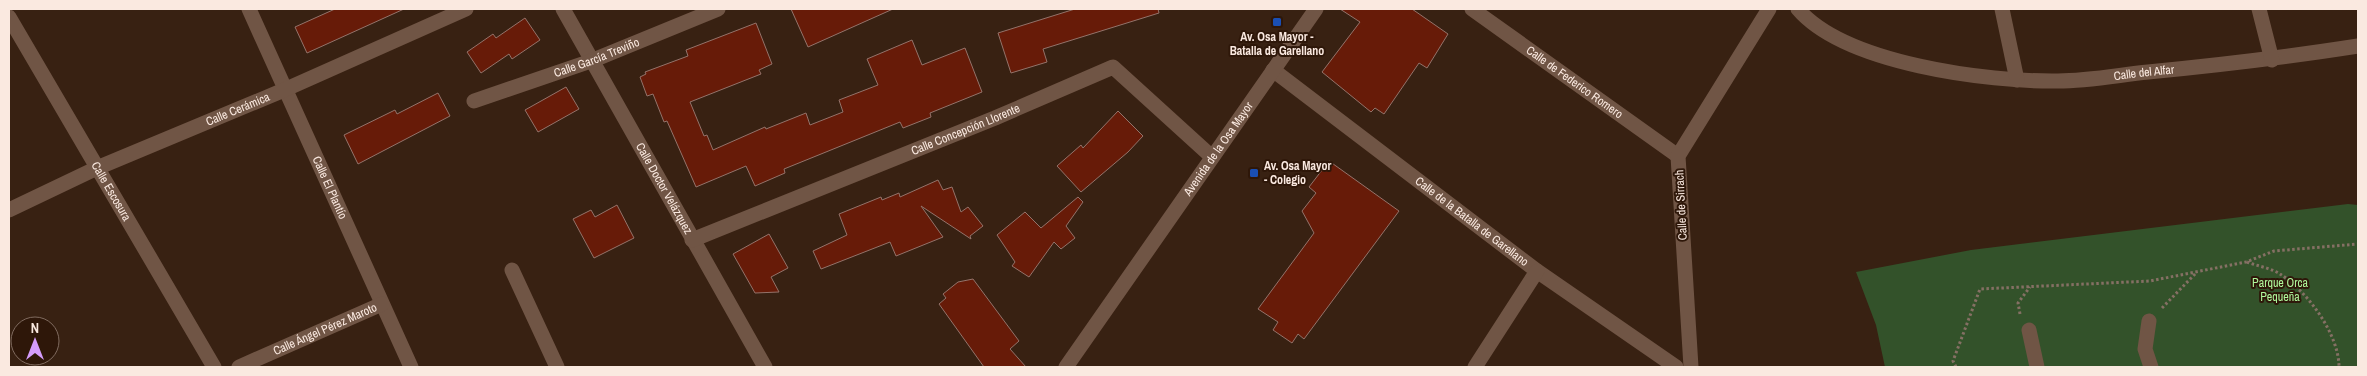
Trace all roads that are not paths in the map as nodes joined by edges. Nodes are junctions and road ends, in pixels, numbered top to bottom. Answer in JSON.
{"nodes":[{"id":1,"x":249,"y":9,"type":"edge"},
{"id":2,"x":466,"y":9,"type":"edge"},
{"id":3,"x":563,"y":9,"type":"edge"},
{"id":4,"x":718,"y":9,"type":"edge"},
{"id":5,"x":1316,"y":9,"type":"edge"},
{"id":6,"x":1472,"y":9,"type":"edge"},
{"id":7,"x":1769,"y":9,"type":"edge"},
{"id":8,"x":1798,"y":9,"type":"edge"},
{"id":9,"x":2002,"y":9,"type":"edge"},
{"id":10,"x":2259,"y":9,"type":"edge"},
{"id":11,"x":9,"y":16,"type":"edge"},
{"id":12,"x":2358,"y":46,"type":"edge"},
{"id":13,"x":591,"y":60,"type":"junction"},
{"id":14,"x":2272,"y":60,"type":"junction"},
{"id":15,"x":1273,"y":70,"type":"junction"},
{"id":16,"x":2017,"y":80,"type":"junction"},
{"id":17,"x":284,"y":90,"type":"junction"},
{"id":18,"x":474,"y":101,"type":"dead end"},
{"id":19,"x":1678,"y":156,"type":"junction"},
{"id":20,"x":1212,"y":157,"type":"junction"},
{"id":21,"x":96,"y":168,"type":"junction"},
{"id":22,"x":9,"y":210,"type":"edge"},
{"id":23,"x":692,"y":240,"type":"junction"},
{"id":24,"x":512,"y":270,"type":"dead end"},
{"id":25,"x":1537,"y":271,"type":"junction"},
{"id":26,"x":382,"y":304,"type":"junction"},
{"id":27,"x":2149,"y":321,"type":"road end"},
{"id":28,"x":2029,"y":330,"type":"road end"},
{"id":29,"x":214,"y":367,"type":"edge"},
{"id":30,"x":239,"y":367,"type":"edge"},
{"id":31,"x":411,"y":367,"type":"edge"},
{"id":32,"x":557,"y":367,"type":"edge"},
{"id":33,"x":765,"y":367,"type":"edge"},
{"id":34,"x":1066,"y":367,"type":"edge"},
{"id":35,"x":1476,"y":367,"type":"edge"},
{"id":36,"x":1676,"y":367,"type":"edge"},
{"id":37,"x":1691,"y":367,"type":"edge"},
{"id":38,"x":2037,"y":367,"type":"edge"},
{"id":39,"x":2151,"y":367,"type":"edge"}],
"edges":[{"from":1,"to":17,"type":"street","name":"Calle El Plantío"},
{"from":2,"to":17,"type":"street","name":"Calle Cerámica"},
{"from":3,"to":13,"type":"street","name":"Calle Doctor Velázquez"},
{"from":4,"to":13,"type":"street","name":"Calle García Treviño"},
{"from":5,"to":15,"type":"street","name":"Avenida de la Osa Mayor"},
{"from":6,"to":19,"type":"street","name":"Calle de Federico Romero"},
{"from":7,"to":19,"type":"street","name":"Calle de Sirrach"},
{"from":8,"to":16,"type":"street","name":"Calle del Alfar"},
{"from":9,"to":16,"type":"street"},
{"from":10,"to":14,"type":"street"},
{"from":11,"to":21,"type":"street","name":"Calle Escosura"},
{"from":12,"to":14,"type":"street","name":"Calle del Alfar"},
{"from":13,"to":18,"type":"street","name":"Calle García Treviño"},
{"from":13,"to":23,"type":"street","name":"Calle Doctor Velázquez"},
{"from":14,"to":16,"type":"street","name":"Calle del Alfar"},
{"from":15,"to":20,"type":"street","name":"Avenida de la Osa Mayor"},
{"from":15,"to":25,"type":"street","name":"Calle de la Batalla de Garellano"},
{"from":17,"to":21,"type":"street","name":"Calle Cerámica"},
{"from":17,"to":26,"type":"street","name":"Calle El Plantío"},
{"from":19,"to":37,"type":"street","name":"Calle de Sirrach"},
{"from":20,"to":23,"type":"street","name":"Calle Concepción Llorente"},
{"from":20,"to":34,"type":"street","name":"Avenida de la Osa Mayor"},
{"from":21,"to":22,"type":"street","name":"Calle Cerámica"},
{"from":21,"to":29,"type":"street","name":"Calle Escosura"},
{"from":23,"to":33,"type":"street","name":"Calle Doctor Velázquez"},
{"from":24,"to":32,"type":"street"},
{"from":25,"to":35,"type":"street"},
{"from":25,"to":36,"type":"street","name":"Calle de la Batalla de Garellano"},
{"from":26,"to":30,"type":"street","name":"Calle Ángel Pérez Maroto"},
{"from":26,"to":31,"type":"street","name":"Calle El Plantío"},
{"from":27,"to":39,"type":"street"},
{"from":28,"to":38,"type":"street"}]}
